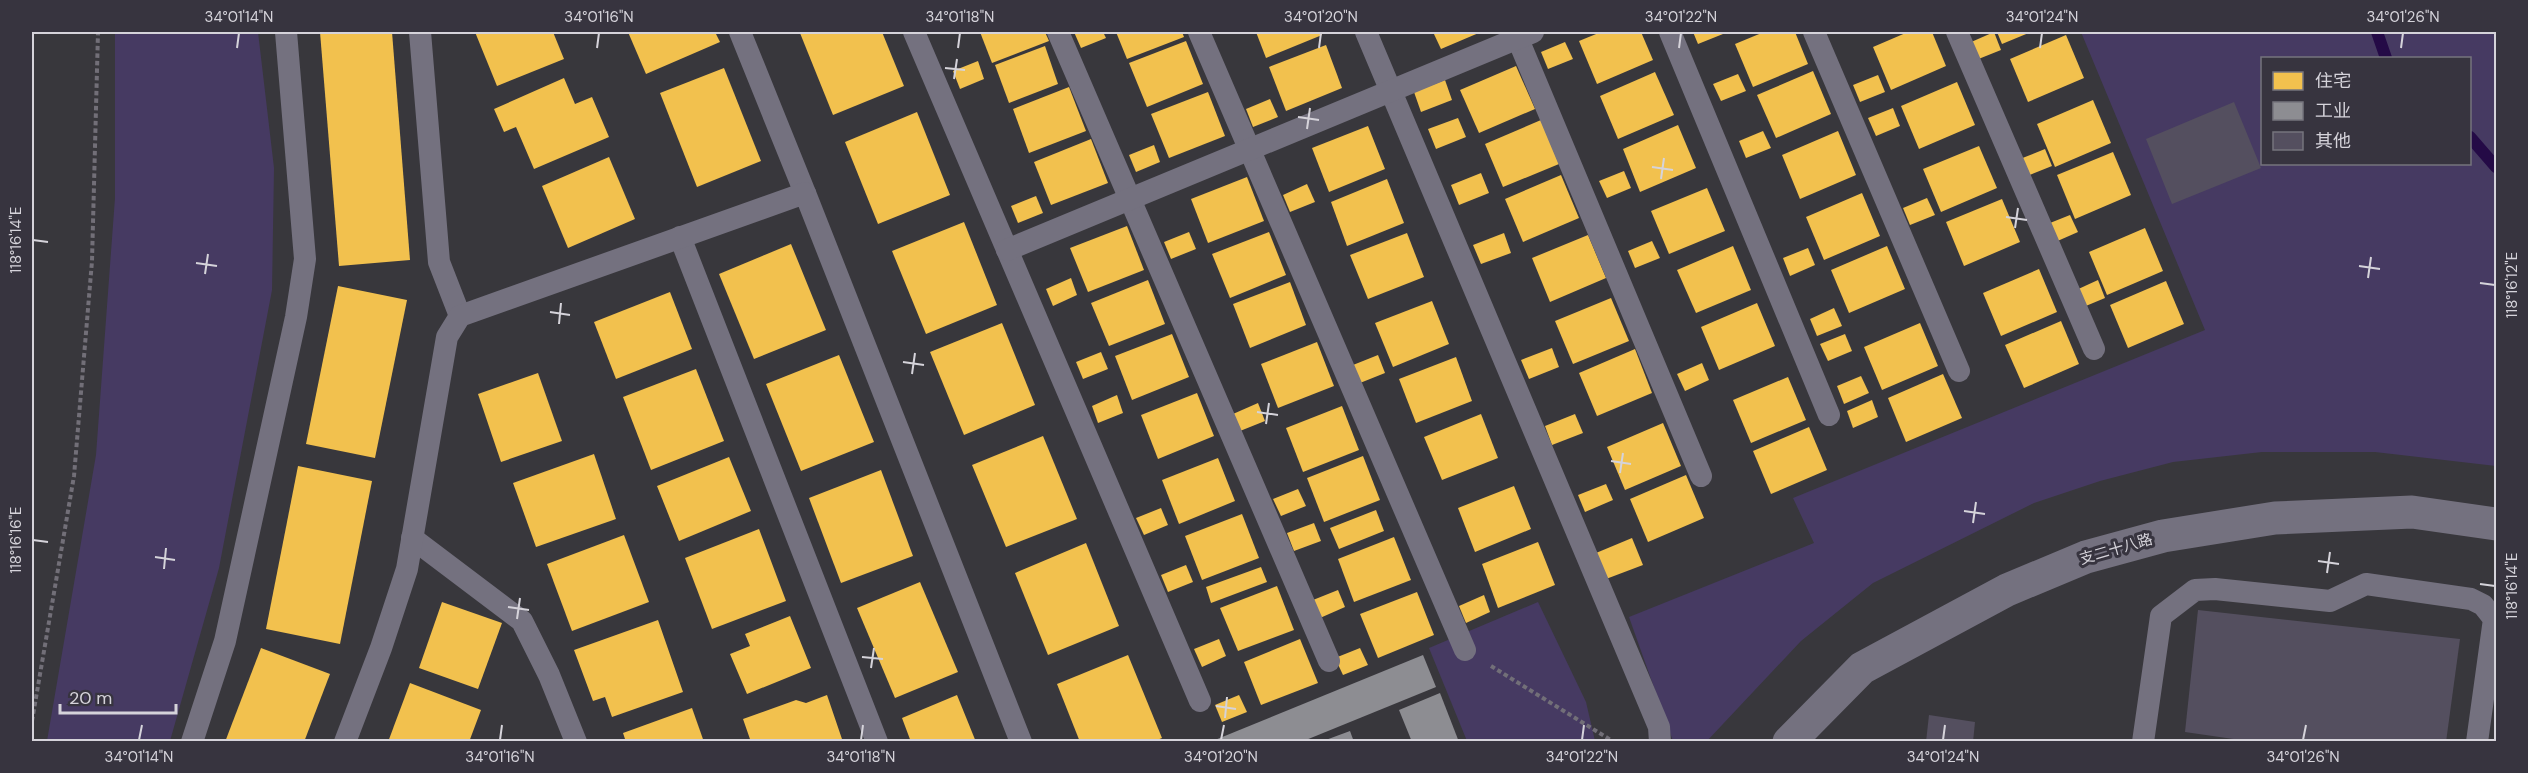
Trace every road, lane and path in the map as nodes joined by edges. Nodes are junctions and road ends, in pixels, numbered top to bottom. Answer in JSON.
{"nodes":[{"id":1,"x":98,"y":32,"type":"edge"},
{"id":2,"x":286,"y":32,"type":"edge"},
{"id":3,"x":420,"y":32,"type":"edge"},
{"id":4,"x":740,"y":32,"type":"edge"},
{"id":5,"x":914,"y":32,"type":"edge"},
{"id":6,"x":1058,"y":32,"type":"edge"},
{"id":7,"x":1199,"y":32,"type":"edge"},
{"id":8,"x":1366,"y":32,"type":"edge"},
{"id":9,"x":1670,"y":32,"type":"edge"},
{"id":10,"x":1814,"y":32,"type":"edge"},
{"id":11,"x":1957,"y":32,"type":"edge"},
{"id":12,"x":1522,"y":34,"type":"edge"},
{"id":13,"x":1391,"y":90,"type":"junction"},
{"id":14,"x":1250,"y":149,"type":"junction"},
{"id":15,"x":805,"y":193,"type":"junction"},
{"id":16,"x":1130,"y":198,"type":"junction"},
{"id":17,"x":680,"y":237,"type":"junction"},
{"id":18,"x":1007,"y":250,"type":"junction"},
{"id":19,"x":460,"y":316,"type":"junction"},
{"id":20,"x":2094,"y":349,"type":"dead end"},
{"id":21,"x":1959,"y":371,"type":"dead end"},
{"id":22,"x":1829,"y":415,"type":"dead end"},
{"id":23,"x":1701,"y":476,"type":"dead end"},
{"id":24,"x":2496,"y":524,"type":"edge"},
{"id":25,"x":412,"y":538,"type":"junction"},
{"id":26,"x":1465,"y":650,"type":"joint"},
{"id":27,"x":1329,"y":661,"type":"dead end"},
{"id":28,"x":1200,"y":701,"type":"dead end"},
{"id":29,"x":32,"y":721,"type":"edge"},
{"id":30,"x":192,"y":741,"type":"edge"},
{"id":31,"x":345,"y":741,"type":"edge"},
{"id":32,"x":576,"y":741,"type":"edge"},
{"id":33,"x":877,"y":741,"type":"edge"},
{"id":34,"x":1021,"y":741,"type":"edge"},
{"id":35,"x":1614,"y":741,"type":"edge"},
{"id":36,"x":1660,"y":741,"type":"edge"},
{"id":37,"x":1789,"y":741,"type":"edge"},
{"id":38,"x":2143,"y":741,"type":"edge"},
{"id":39,"x":2477,"y":741,"type":"edge"}],
"edges":[{"from":1,"to":29,"type":"path"},
{"from":2,"to":30,"type":"lane"},
{"from":3,"to":19,"type":"lane"},
{"from":4,"to":15,"type":"lane"},
{"from":5,"to":18,"type":"lane"},
{"from":6,"to":16,"type":"lane"},
{"from":7,"to":14,"type":"lane"},
{"from":8,"to":13,"type":"lane"},
{"from":9,"to":22,"type":"lane"},
{"from":10,"to":21,"type":"lane"},
{"from":11,"to":20,"type":"lane"},
{"from":12,"to":13,"type":"lane"},
{"from":12,"to":23,"type":"lane"},
{"from":13,"to":14,"type":"lane"},
{"from":13,"to":36,"type":"lane"},
{"from":14,"to":16,"type":"lane"},
{"from":14,"to":26,"type":"lane"},
{"from":15,"to":17,"type":"lane"},
{"from":15,"to":34,"type":"lane"},
{"from":16,"to":18,"type":"lane"},
{"from":16,"to":27,"type":"lane"},
{"from":17,"to":19,"type":"lane"},
{"from":17,"to":33,"type":"lane"},
{"from":18,"to":28,"type":"lane"},
{"from":19,"to":25,"type":"lane"},
{"from":24,"to":37,"type":"street","name":"支二十八路"},
{"from":25,"to":31,"type":"lane"},
{"from":25,"to":32,"type":"lane"},
{"from":26,"to":35,"type":"path"},
{"from":38,"to":39,"type":"lane"}]}
